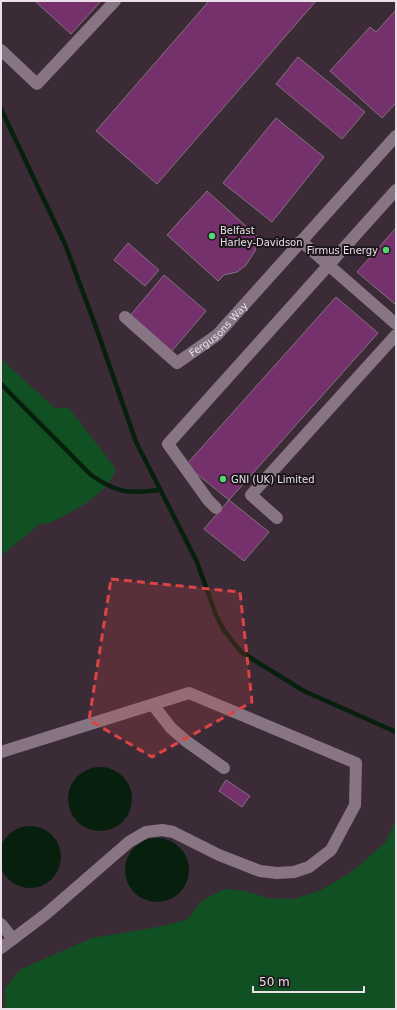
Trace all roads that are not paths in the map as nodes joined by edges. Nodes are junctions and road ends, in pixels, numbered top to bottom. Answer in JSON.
{"nodes":[{"id":1,"x":115,"y":1,"type":"edge"},
{"id":2,"x":1,"y":50,"type":"edge"},
{"id":3,"x":396,"y":136,"type":"edge"},
{"id":4,"x":396,"y":190,"type":"edge"},
{"id":5,"x":301,"y":241,"type":"junction"},
{"id":6,"x":329,"y":265,"type":"junction"},
{"id":7,"x":125,"y":317,"type":"dead end"},
{"id":8,"x":396,"y":324,"type":"edge"},
{"id":9,"x":396,"y":335,"type":"edge"},
{"id":10,"x":216,"y":508,"type":"dead end"},
{"id":11,"x":277,"y":518,"type":"dead end"},
{"id":12,"x":153,"y":705,"type":"junction"},
{"id":13,"x":1,"y":752,"type":"edge"},
{"id":14,"x":224,"y":768,"type":"dead end"},
{"id":15,"x":1,"y":924,"type":"edge"},
{"id":16,"x":13,"y":939,"type":"junction"},
{"id":17,"x":1,"y":948,"type":"edge"}],
"edges":[{"from":1,"to":2,"type":"street"},
{"from":3,"to":5,"type":"street","name":"Fergusons Way"},
{"from":4,"to":6,"type":"street"},
{"from":5,"to":6,"type":"street"},
{"from":5,"to":7,"type":"street","name":"Fergusons Way"},
{"from":6,"to":8,"type":"street"},
{"from":6,"to":10,"type":"street"},
{"from":9,"to":11,"type":"street"},
{"from":12,"to":13,"type":"street"},
{"from":12,"to":14,"type":"street"},
{"from":12,"to":16,"type":"street"},
{"from":15,"to":16,"type":"street"},
{"from":16,"to":17,"type":"street"}]}
